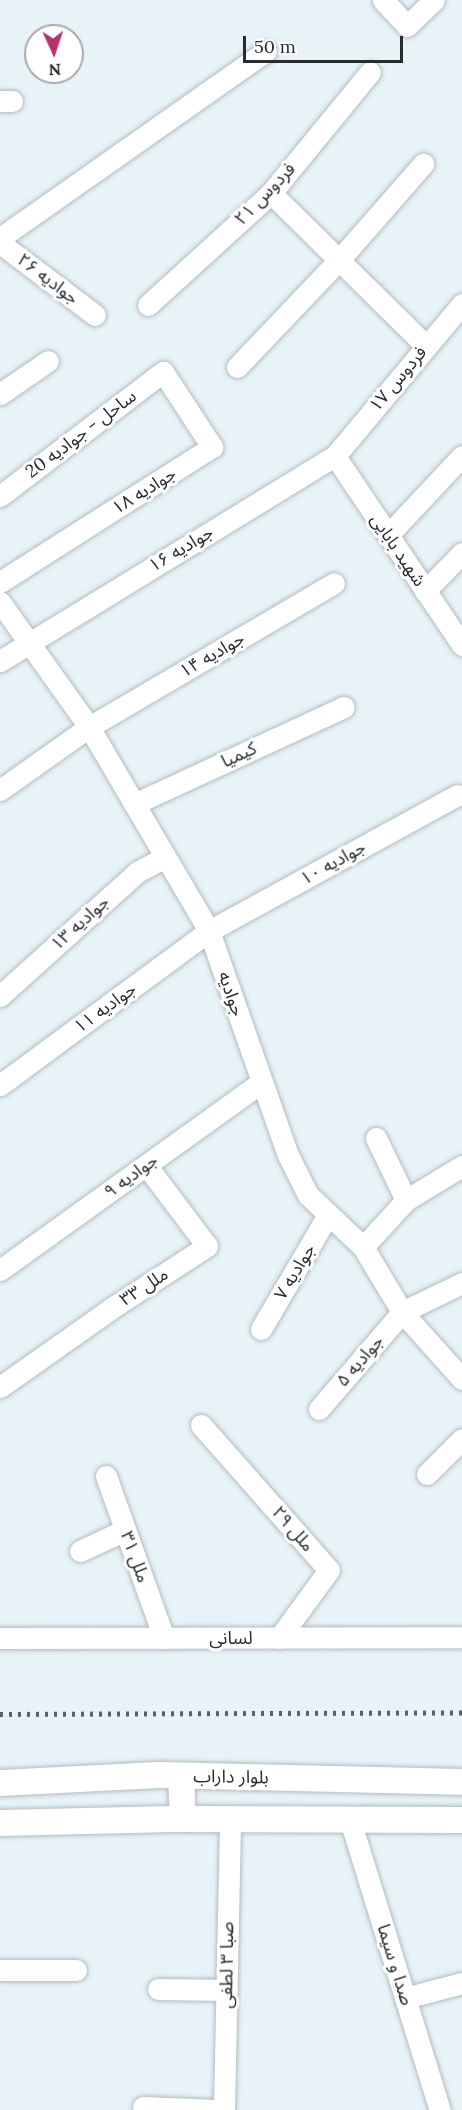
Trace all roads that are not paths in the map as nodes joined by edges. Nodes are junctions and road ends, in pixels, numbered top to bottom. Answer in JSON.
{"nodes":[{"id":1,"x":383,"y":0,"type":"edge"},
{"id":2,"x":434,"y":0,"type":"edge"},
{"id":3,"x":266,"y":51,"type":"dead end"},
{"id":4,"x":370,"y":72,"type":"dead end"},
{"id":5,"x":423,"y":164,"type":"dead end"},
{"id":6,"x":271,"y":193,"type":"junction"},
{"id":7,"x":0,"y":238,"type":"edge"},
{"id":8,"x":0,"y":243,"type":"edge"},
{"id":9,"x":339,"y":260,"type":"junction"},
{"id":10,"x":148,"y":304,"type":"dead end"},
{"id":11,"x":462,"y":304,"type":"edge"},
{"id":12,"x":95,"y":315,"type":"dead end"},
{"id":13,"x":426,"y":346,"type":"junction"},
{"id":14,"x":48,"y":361,"type":"dead end"},
{"id":15,"x":237,"y":367,"type":"dead end"},
{"id":16,"x":163,"y":372,"type":"joint"},
{"id":17,"x":0,"y":394,"type":"edge"},
{"id":18,"x":335,"y":456,"type":"junction"},
{"id":19,"x":462,"y":456,"type":"edge"},
{"id":20,"x":0,"y":496,"type":"edge"},
{"id":21,"x":388,"y":535,"type":"junction"},
{"id":22,"x":462,"y":553,"type":"edge"},
{"id":23,"x":0,"y":582,"type":"edge"},
{"id":24,"x":334,"y":583,"type":"dead end"},
{"id":25,"x":425,"y":591,"type":"junction"},
{"id":26,"x":0,"y":602,"type":"edge"},
{"id":27,"x":28,"y":642,"type":"junction"},
{"id":28,"x":462,"y":645,"type":"edge"},
{"id":29,"x":0,"y":661,"type":"edge"},
{"id":30,"x":344,"y":707,"type":"dead end"},
{"id":31,"x":89,"y":727,"type":"junction"},
{"id":32,"x":0,"y":790,"type":"edge"},
{"id":33,"x":457,"y":795,"type":"dead end"},
{"id":34,"x":134,"y":804,"type":"junction"},
{"id":35,"x":165,"y":857,"type":"junction"},
{"id":36,"x":209,"y":931,"type":"junction"},
{"id":37,"x":0,"y":996,"type":"edge"},
{"id":38,"x":262,"y":1082,"type":"junction"},
{"id":39,"x":0,"y":1085,"type":"edge"},
{"id":40,"x":376,"y":1138,"type":"dead end"},
{"id":41,"x":146,"y":1166,"type":"junction"},
{"id":42,"x":462,"y":1166,"type":"edge"},
{"id":43,"x":406,"y":1200,"type":"junction"},
{"id":44,"x":328,"y":1215,"type":"junction"},
{"id":45,"x":363,"y":1247,"type":"junction"},
{"id":46,"x":0,"y":1270,"type":"edge"},
{"id":47,"x":462,"y":1283,"type":"edge"},
{"id":48,"x":402,"y":1312,"type":"junction"},
{"id":49,"x":261,"y":1329,"type":"dead end"},
{"id":50,"x":462,"y":1379,"type":"edge"},
{"id":51,"x":0,"y":1388,"type":"edge"},
{"id":52,"x":319,"y":1409,"type":"dead end"},
{"id":53,"x":201,"y":1425,"type":"dead end"},
{"id":54,"x":462,"y":1439,"type":"edge"},
{"id":55,"x":427,"y":1474,"type":"dead end"},
{"id":56,"x":106,"y":1476,"type":"dead end"},
{"id":57,"x":125,"y":1530,"type":"junction"},
{"id":58,"x":80,"y":1551,"type":"dead end"},
{"id":59,"x":462,"y":1637,"type":"edge"},
{"id":60,"x":0,"y":1638,"type":"edge"},
{"id":61,"x":164,"y":1638,"type":"junction"},
{"id":62,"x":279,"y":1638,"type":"junction"},
{"id":63,"x":181,"y":1776,"type":"junction"},
{"id":64,"x":288,"y":1778,"type":"junction"},
{"id":65,"x":462,"y":1782,"type":"edge"},
{"id":66,"x":0,"y":1783,"type":"edge"},
{"id":67,"x":183,"y":1819,"type":"junction"},
{"id":68,"x":230,"y":1819,"type":"junction"},
{"id":69,"x":286,"y":1819,"type":"junction"},
{"id":70,"x":350,"y":1820,"type":"junction"},
{"id":71,"x":462,"y":1821,"type":"edge"},
{"id":72,"x":0,"y":1823,"type":"edge"},
{"id":73,"x":0,"y":1970,"type":"edge"},
{"id":74,"x":76,"y":1970,"type":"dead end"},
{"id":75,"x":462,"y":1983,"type":"edge"},
{"id":76,"x":158,"y":1989,"type":"dead end"},
{"id":77,"x":227,"y":1990,"type":"junction"},
{"id":78,"x":405,"y":1998,"type":"junction"},
{"id":79,"x":143,"y":2107,"type":"dead end"},
{"id":80,"x":217,"y":2110,"type":"edge"},
{"id":81,"x":224,"y":2110,"type":"edge"},
{"id":82,"x":440,"y":2110,"type":"edge"}],
"edges":[{"from":1,"to":2,"type":"street"},
{"from":3,"to":7,"type":"street"},
{"from":4,"to":6,"type":"street","name":"فردوس ۲۱"},
{"from":5,"to":9,"type":"street"},
{"from":6,"to":9,"type":"street"},
{"from":6,"to":10,"type":"street","name":"فردوس ۲۱"},
{"from":8,"to":12,"type":"street","name":"جوادیه ۲۶"},
{"from":9,"to":13,"type":"street"},
{"from":9,"to":15,"type":"street"},
{"from":11,"to":13,"type":"street","name":"فردوس ۱۷"},
{"from":13,"to":18,"type":"street","name":"فردوس ۱۷"},
{"from":14,"to":17,"type":"street"},
{"from":16,"to":20,"type":"street","name":"ساحل - جوادیه 20"},
{"from":16,"to":23,"type":"street","name":"جوادیه ۱۸"},
{"from":18,"to":21,"type":"street","name":"شهید بابایی"},
{"from":18,"to":27,"type":"street","name":"جوادیه ۱۶"},
{"from":19,"to":21,"type":"street"},
{"from":21,"to":25,"type":"street","name":"شهید بابایی"},
{"from":22,"to":25,"type":"street"},
{"from":24,"to":31,"type":"street","name":"جوادیه ۱۴"},
{"from":25,"to":28,"type":"street","name":"شهید بابایی"},
{"from":26,"to":27,"type":"street","name":"جوادیه"},
{"from":27,"to":29,"type":"street","name":"جوادیه ۱۶"},
{"from":27,"to":31,"type":"street","name":"جوادیه"},
{"from":30,"to":34,"type":"street","name":"کیمیا"},
{"from":31,"to":32,"type":"street","name":"جوادیه ۱۴"},
{"from":31,"to":34,"type":"street","name":"جوادیه"},
{"from":33,"to":36,"type":"street","name":"جوادیه ۱۰"},
{"from":34,"to":35,"type":"street","name":"جوادیه"},
{"from":35,"to":36,"type":"street","name":"جوادیه"},
{"from":35,"to":37,"type":"street","name":"جوادیه ۱۳"},
{"from":36,"to":38,"type":"street","name":"جوادیه"},
{"from":36,"to":39,"type":"street","name":"جوادیه ۱۱"},
{"from":38,"to":41,"type":"street","name":"جوادیه ۹"},
{"from":38,"to":44,"type":"street","name":"جوادیه"},
{"from":40,"to":43,"type":"street"},
{"from":41,"to":46,"type":"street","name":"جوادیه ۹"},
{"from":41,"to":51,"type":"street","name":"ملل ۳۳"},
{"from":42,"to":43,"type":"street"},
{"from":43,"to":45,"type":"street"},
{"from":44,"to":45,"type":"street","name":"جوادیه"},
{"from":44,"to":49,"type":"street","name":"جوادیه ۷"},
{"from":45,"to":48,"type":"street","name":"جوادیه"},
{"from":47,"to":48,"type":"street"},
{"from":48,"to":50,"type":"street","name":"جوادیه"},
{"from":48,"to":52,"type":"street","name":"۵ جوادیه"},
{"from":53,"to":62,"type":"street","name":"ملل ۲۹"},
{"from":54,"to":55,"type":"street"},
{"from":56,"to":57,"type":"street","name":"ملل ۳۱"},
{"from":57,"to":58,"type":"street"},
{"from":57,"to":61,"type":"street","name":"ملل ۳۱"},
{"from":59,"to":62,"type":"street","name":"لسانی"},
{"from":60,"to":61,"type":"street","name":"لسانی"},
{"from":61,"to":62,"type":"street","name":"لسانی"},
{"from":63,"to":64,"type":"main road","name":"بلوار داراب"},
{"from":63,"to":66,"type":"main road","name":"بلوار داراب"},
{"from":63,"to":67,"type":"main road"},
{"from":64,"to":65,"type":"main road","name":"بلوار داراب"},
{"from":64,"to":69,"type":"main road"},
{"from":67,"to":68,"type":"main road"},
{"from":67,"to":72,"type":"main road"},
{"from":68,"to":69,"type":"main road"},
{"from":68,"to":77,"type":"street","name":"صبا ۳ لطفی"},
{"from":69,"to":70,"type":"main road"},
{"from":70,"to":71,"type":"main road"},
{"from":70,"to":78,"type":"street","name":"صدا و سیما"},
{"from":73,"to":74,"type":"street"},
{"from":75,"to":78,"type":"street"},
{"from":76,"to":77,"type":"street"},
{"from":77,"to":81,"type":"street","name":"صبا ۳ لطفی"},
{"from":78,"to":82,"type":"street","name":"صدا و سیما"},
{"from":79,"to":80,"type":"street"}]}
